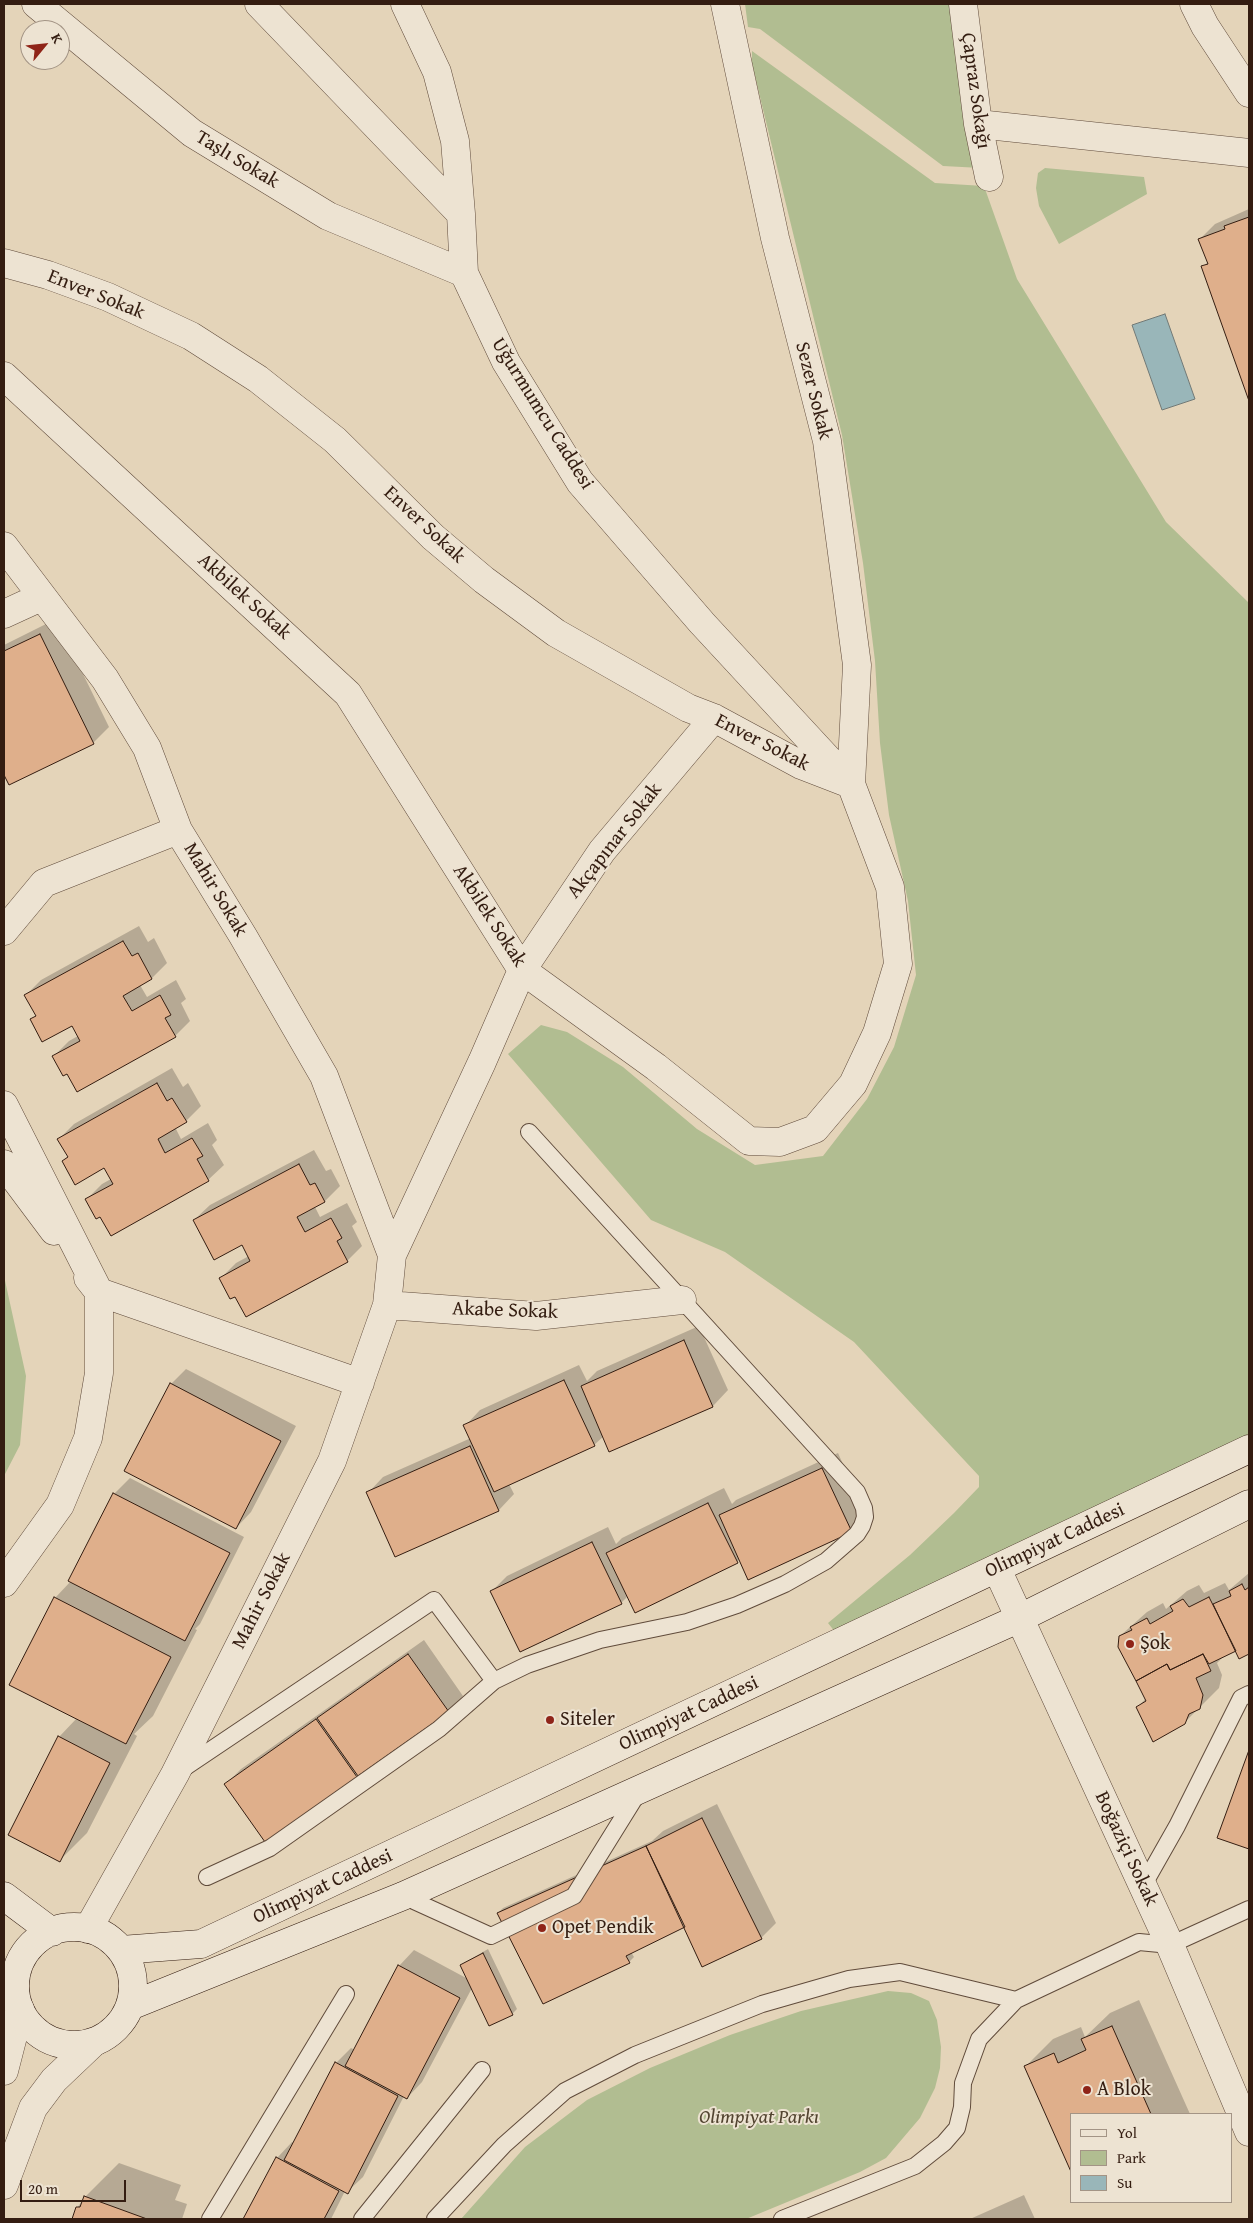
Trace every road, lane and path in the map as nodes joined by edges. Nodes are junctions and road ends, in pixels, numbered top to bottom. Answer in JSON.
{"nodes":[{"id":1,"x":36,"y":4,"type":"edge"},
{"id":2,"x":259,"y":4,"type":"edge"},
{"id":3,"x":405,"y":4,"type":"edge"},
{"id":4,"x":725,"y":4,"type":"edge"},
{"id":5,"x":964,"y":4,"type":"edge"},
{"id":6,"x":1194,"y":4,"type":"edge"},
{"id":7,"x":1249,"y":92,"type":"edge"},
{"id":8,"x":978,"y":124,"type":"junction"},
{"id":9,"x":1249,"y":153,"type":"edge"},
{"id":10,"x":989,"y":177,"type":"dead end"},
{"id":11,"x":461,"y":214,"type":"junction"},
{"id":12,"x":4,"y":264,"type":"edge"},
{"id":13,"x":464,"y":273,"type":"junction"},
{"id":14,"x":4,"y":376,"type":"edge"},
{"id":15,"x":4,"y":546,"type":"edge"},
{"id":16,"x":41,"y":597,"type":"junction"},
{"id":17,"x":4,"y":614,"type":"edge"},
{"id":18,"x":714,"y":718,"type":"junction"},
{"id":19,"x":851,"y":784,"type":"junction"},
{"id":20,"x":178,"y":830,"type":"junction"},
{"id":21,"x":7,"y":920,"type":"edge"},
{"id":22,"x":522,"y":970,"type":"junction"},
{"id":23,"x":4,"y":1105,"type":"edge"},
{"id":24,"x":529,"y":1132,"type":"dead end"},
{"id":25,"x":4,"y":1164,"type":"edge"},
{"id":26,"x":392,"y":1255,"type":"junction"},
{"id":27,"x":99,"y":1292,"type":"junction"},
{"id":28,"x":682,"y":1300,"type":"junction"},
{"id":29,"x":387,"y":1305,"type":"junction"},
{"id":30,"x":360,"y":1383,"type":"junction"},
{"id":31,"x":1249,"y":1449,"type":"edge"},
{"id":32,"x":1249,"y":1504,"type":"edge"},
{"id":33,"x":996,"y":1569,"type":"junction"},
{"id":34,"x":4,"y":1584,"type":"edge"},
{"id":35,"x":1018,"y":1619,"type":"junction"},
{"id":36,"x":494,"y":1681,"type":"junction"},
{"id":37,"x":1249,"y":1694,"type":"edge"},
{"id":38,"x":175,"y":1774,"type":"junction"},
{"id":39,"x":640,"y":1789,"type":"junction"},
{"id":40,"x":207,"y":1877,"type":"dead end"},
{"id":41,"x":1143,"y":1886,"type":"junction"},
{"id":42,"x":4,"y":1896,"type":"edge"},
{"id":43,"x":403,"y":1896,"type":"junction"},
{"id":44,"x":1249,"y":1909,"type":"edge"},
{"id":45,"x":88,"y":1929,"type":"junction"},
{"id":46,"x":52,"y":1932,"type":"junction"},
{"id":47,"x":1170,"y":1945,"type":"junction"},
{"id":48,"x":121,"y":1950,"type":"junction"},
{"id":49,"x":13,"y":1993,"type":"edge"},
{"id":50,"x":346,"y":1994,"type":"dead end"},
{"id":51,"x":1016,"y":2000,"type":"junction"},
{"id":52,"x":130,"y":2006,"type":"junction"},
{"id":53,"x":94,"y":2042,"type":"junction"},
{"id":54,"x":482,"y":2070,"type":"dead end"},
{"id":55,"x":4,"y":2071,"type":"edge"},
{"id":56,"x":1249,"y":2132,"type":"edge"},
{"id":57,"x":4,"y":2185,"type":"edge"},
{"id":58,"x":210,"y":2219,"type":"edge"},
{"id":59,"x":362,"y":2219,"type":"edge"},
{"id":60,"x":435,"y":2219,"type":"edge"},
{"id":61,"x":782,"y":2219,"type":"edge"}],
"edges":[{"from":1,"to":13,"type":"street","name":"Taşlı Sokak"},
{"from":2,"to":11,"type":"street"},
{"from":3,"to":11,"type":"street","name":"Uğurmumcu Caddesi"},
{"from":4,"to":19,"type":"street","name":"Sezer Sokak"},
{"from":5,"to":8,"type":"street","name":"Çapraz Sokağı"},
{"from":6,"to":7,"type":"street"},
{"from":8,"to":9,"type":"street"},
{"from":8,"to":10,"type":"street","name":"Çapraz Sokağı"},
{"from":11,"to":13,"type":"street","name":"Uğurmumcu Caddesi"},
{"from":12,"to":18,"type":"street","name":"Enver Sokak"},
{"from":13,"to":19,"type":"street","name":"Uğurmumcu Caddesi"},
{"from":14,"to":22,"type":"street","name":"Akbilek Sokak"},
{"from":15,"to":16,"type":"street","name":"Mahir Sokak"},
{"from":16,"to":17,"type":"street"},
{"from":16,"to":20,"type":"street","name":"Mahir Sokak"},
{"from":18,"to":19,"type":"street","name":"Enver Sokak"},
{"from":18,"to":22,"type":"street","name":"Akçapınar Sokak"},
{"from":19,"to":22,"type":"street","name":"Akbilek Sokak"},
{"from":20,"to":21,"type":"street"},
{"from":20,"to":26,"type":"street","name":"Mahir Sokak"},
{"from":22,"to":26,"type":"street","name":"Mahir Sokak"},
{"from":23,"to":27,"type":"street"},
{"from":24,"to":28,"type":"lane"},
{"from":25,"to":27,"type":"street"},
{"from":26,"to":29,"type":"street","name":"Mahir Sokak"},
{"from":27,"to":30,"type":"street"},
{"from":27,"to":34,"type":"street"},
{"from":28,"to":29,"type":"street","name":"Akabe Sokak"},
{"from":28,"to":36,"type":"lane"},
{"from":29,"to":30,"type":"street","name":"Mahir Sokak"},
{"from":30,"to":38,"type":"street","name":"Mahir Sokak"},
{"from":31,"to":33,"type":"street","name":"Olimpiyat Caddesi"},
{"from":32,"to":35,"type":"street","name":"Olimpiyat Caddesi"},
{"from":33,"to":35,"type":"street","name":"Boğaziçi Sokak"},
{"from":33,"to":48,"type":"street","name":"Olimpiyat Caddesi"},
{"from":35,"to":39,"type":"street","name":"Olimpiyat Caddesi"},
{"from":35,"to":41,"type":"street","name":"Boğaziçi Sokak"},
{"from":36,"to":38,"type":"lane"},
{"from":36,"to":40,"type":"lane"},
{"from":37,"to":41,"type":"lane"},
{"from":38,"to":45,"type":"street","name":"Mahir Sokak"},
{"from":39,"to":43,"type":"street","name":"Olimpiyat Caddesi"},
{"from":39,"to":43,"type":"lane"},
{"from":41,"to":47,"type":"street","name":"Boğaziçi Sokak"},
{"from":42,"to":46,"type":"street"},
{"from":43,"to":52,"type":"street","name":"Olimpiyat Caddesi"},
{"from":44,"to":47,"type":"lane"},
{"from":45,"to":46,"type":"street"},
{"from":45,"to":48,"type":"street"},
{"from":46,"to":49,"type":"street"},
{"from":47,"to":51,"type":"lane"},
{"from":47,"to":56,"type":"street","name":"Boğaziçi Sokak"},
{"from":48,"to":52,"type":"street"},
{"from":49,"to":53,"type":"street"},
{"from":49,"to":55,"type":"street"},
{"from":50,"to":58,"type":"lane"},
{"from":51,"to":60,"type":"lane"},
{"from":51,"to":61,"type":"lane"},
{"from":52,"to":53,"type":"street"},
{"from":53,"to":57,"type":"street"},
{"from":54,"to":59,"type":"lane"}]}
